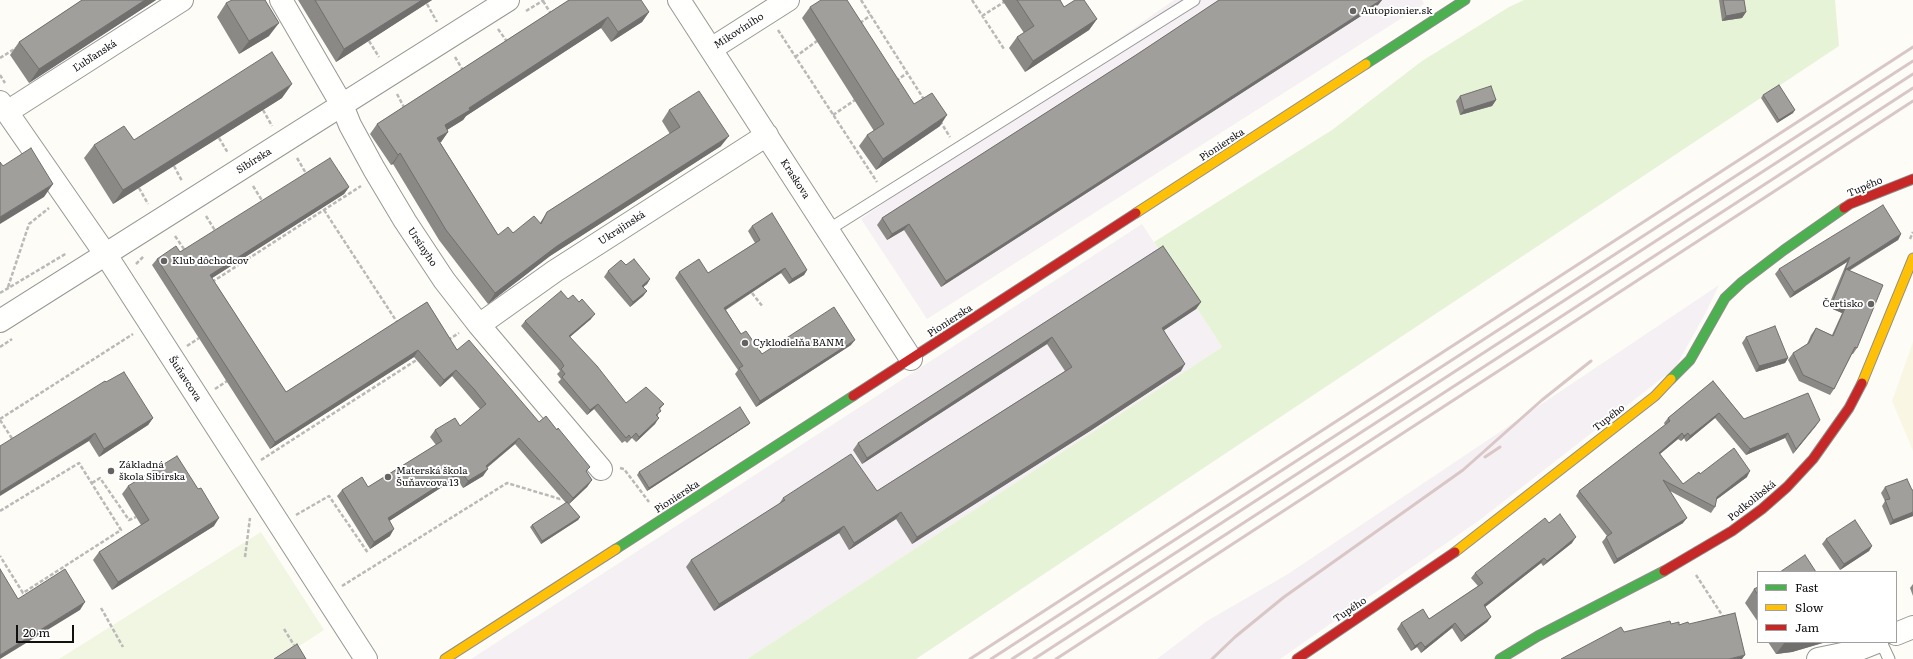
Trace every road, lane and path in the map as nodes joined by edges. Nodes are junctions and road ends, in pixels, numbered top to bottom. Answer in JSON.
{"nodes":[{"id":1,"x":182,"y":0,"type":"edge"},
{"id":2,"x":281,"y":0,"type":"edge"},
{"id":3,"x":508,"y":0,"type":"edge"},
{"id":4,"x":679,"y":0,"type":"edge"},
{"id":5,"x":788,"y":0,"type":"edge"},
{"id":6,"x":861,"y":0,"type":"edge"},
{"id":7,"x":972,"y":0,"type":"edge"},
{"id":8,"x":1194,"y":0,"type":"edge"},
{"id":9,"x":1465,"y":0,"type":"edge"},
{"id":10,"x":543,"y":1,"type":"edge"},
{"id":11,"x":1004,"y":2,"type":"dead end"},
{"id":12,"x":427,"y":4,"type":"dead end"},
{"id":13,"x":871,"y":15,"type":"junction"},
{"id":14,"x":982,"y":16,"type":"junction"},
{"id":15,"x":552,"y":17,"type":"edge"},
{"id":16,"x":437,"y":22,"type":"dead end"},
{"id":17,"x":856,"y":26,"type":"edge"},
{"id":18,"x":498,"y":28,"type":"dead end"},
{"id":19,"x":777,"y":30,"type":"dead end"},
{"id":20,"x":369,"y":41,"type":"edge"},
{"id":21,"x":817,"y":41,"type":"dead end"},
{"id":22,"x":509,"y":45,"type":"edge"},
{"id":23,"x":19,"y":46,"type":"dead end"},
{"id":24,"x":711,"y":49,"type":"junction"},
{"id":25,"x":1004,"y":49,"type":"dead end"},
{"id":26,"x":795,"y":56,"type":"junction"},
{"id":27,"x":454,"y":57,"type":"dead end"},
{"id":28,"x":0,"y":58,"type":"edge"},
{"id":29,"x":380,"y":59,"type":"dead end"},
{"id":30,"x":907,"y":73,"type":"junction"},
{"id":31,"x":465,"y":74,"type":"edge"},
{"id":32,"x":894,"y":82,"type":"edge"},
{"id":33,"x":397,"y":94,"type":"dead end"},
{"id":34,"x":855,"y":100,"type":"edge"},
{"id":35,"x":927,"y":103,"type":"edge"},
{"id":36,"x":342,"y":106,"type":"junction"},
{"id":37,"x":4,"y":107,"type":"edge"},
{"id":38,"x":263,"y":110,"type":"edge"},
{"id":39,"x":406,"y":111,"type":"edge"},
{"id":40,"x":833,"y":115,"type":"junction"},
{"id":41,"x":936,"y":116,"type":"edge"},
{"id":42,"x":267,"y":132,"type":"dead end"},
{"id":43,"x":767,"y":135,"type":"junction"},
{"id":44,"x":219,"y":138,"type":"edge"},
{"id":45,"x":958,"y":148,"type":"junction"},
{"id":46,"x":235,"y":151,"type":"dead end"},
{"id":47,"x":297,"y":158,"type":"dead end"},
{"id":48,"x":174,"y":166,"type":"edge"},
{"id":49,"x":308,"y":176,"type":"edge"},
{"id":50,"x":1913,"y":179,"type":"edge"},
{"id":51,"x":367,"y":183,"type":"dead end"},
{"id":52,"x":253,"y":186,"type":"dead end"},
{"id":53,"x":178,"y":187,"type":"dead end"},
{"id":54,"x":139,"y":188,"type":"edge"},
{"id":55,"x":885,"y":194,"type":"junction"},
{"id":56,"x":154,"y":201,"type":"dead end"},
{"id":57,"x":264,"y":203,"type":"edge"},
{"id":58,"x":149,"y":204,"type":"junction"},
{"id":59,"x":55,"y":205,"type":"dead end"},
{"id":60,"x":142,"y":208,"type":"dead end"},
{"id":61,"x":324,"y":210,"type":"junction"},
{"id":62,"x":206,"y":216,"type":"dead end"},
{"id":63,"x":828,"y":230,"type":"junction"},
{"id":64,"x":217,"y":233,"type":"edge"},
{"id":65,"x":175,"y":236,"type":"dead end"},
{"id":66,"x":186,"y":252,"type":"edge"},
{"id":67,"x":106,"y":255,"type":"junction"},
{"id":68,"x":1913,"y":258,"type":"edge"},
{"id":69,"x":8,"y":287,"type":"dead end"},
{"id":70,"x":214,"y":289,"type":"edge"},
{"id":71,"x":752,"y":293,"type":"edge"},
{"id":72,"x":763,"y":307,"type":"dead end"},
{"id":73,"x":403,"y":318,"type":"edge"},
{"id":74,"x":0,"y":321,"type":"edge"},
{"id":75,"x":397,"y":322,"type":"junction"},
{"id":76,"x":390,"y":326,"type":"edge"},
{"id":77,"x":472,"y":327,"type":"junction"},
{"id":78,"x":137,"y":332,"type":"dead end"},
{"id":79,"x":198,"y":338,"type":"dead end"},
{"id":80,"x":444,"y":342,"type":"edge"},
{"id":81,"x":183,"y":348,"type":"dead end"},
{"id":82,"x":424,"y":355,"type":"edge"},
{"id":83,"x":912,"y":359,"type":"junction"},
{"id":84,"x":227,"y":381,"type":"edge"},
{"id":85,"x":212,"y":392,"type":"dead end"},
{"id":86,"x":0,"y":420,"type":"edge"},
{"id":87,"x":14,"y":442,"type":"edge"},
{"id":88,"x":257,"y":462,"type":"dead end"},
{"id":89,"x":601,"y":469,"type":"dead end"},
{"id":90,"x":624,"y":469,"type":"dead end"},
{"id":91,"x":92,"y":483,"type":"junction"},
{"id":92,"x":566,"y":495,"type":"edge"},
{"id":93,"x":650,"y":505,"type":"dead end"},
{"id":94,"x":0,"y":511,"type":"edge"},
{"id":95,"x":251,"y":516,"type":"dead end"},
{"id":96,"x":136,"y":517,"type":"dead end"},
{"id":97,"x":292,"y":517,"type":"dead end"},
{"id":98,"x":368,"y":553,"type":"dead end"},
{"id":99,"x":0,"y":556,"type":"edge"},
{"id":100,"x":245,"y":557,"type":"dead end"},
{"id":101,"x":1694,"y":572,"type":"dead end"},
{"id":102,"x":338,"y":589,"type":"dead end"},
{"id":103,"x":101,"y":608,"type":"dead end"},
{"id":104,"x":1727,"y":621,"type":"edge"},
{"id":105,"x":1913,"y":627,"type":"edge"},
{"id":106,"x":284,"y":629,"type":"dead end"},
{"id":107,"x":1897,"y":634,"type":"edge"},
{"id":108,"x":1874,"y":643,"type":"edge"},
{"id":109,"x":1881,"y":643,"type":"edge"},
{"id":110,"x":294,"y":645,"type":"edge"},
{"id":111,"x":123,"y":647,"type":"dead end"},
{"id":112,"x":366,"y":659,"type":"edge"},
{"id":113,"x":445,"y":659,"type":"edge"},
{"id":114,"x":1297,"y":659,"type":"edge"},
{"id":115,"x":1500,"y":659,"type":"edge"},
{"id":116,"x":1818,"y":659,"type":"edge"},
{"id":117,"x":1889,"y":659,"type":"edge"}],
"edges":[{"from":1,"to":37,"type":"street","name":"Ľubľanská"},
{"from":2,"to":36,"type":"street","name":"Ursínyho"},
{"from":3,"to":36,"type":"street","name":"Sibírska"},
{"from":4,"to":24,"type":"street","name":"Kraskova"},
{"from":5,"to":24,"type":"street","name":"Mikovíniho"},
{"from":6,"to":13,"type":"path"},
{"from":7,"to":14,"type":"path"},
{"from":8,"to":45,"type":"lane"},
{"from":9,"to":83,"type":"street","name":"Pionierska"},
{"from":10,"to":15,"type":"path"},
{"from":11,"to":14,"type":"path"},
{"from":12,"to":16,"type":"path"},
{"from":13,"to":17,"type":"path"},
{"from":13,"to":30,"type":"path"},
{"from":14,"to":25,"type":"path"},
{"from":18,"to":22,"type":"path"},
{"from":19,"to":26,"type":"path"},
{"from":20,"to":29,"type":"path"},
{"from":21,"to":26,"type":"path"},
{"from":23,"to":28,"type":"path"},
{"from":24,"to":43,"type":"street","name":"Kraskova"},
{"from":26,"to":40,"type":"path"},
{"from":27,"to":31,"type":"path"},
{"from":30,"to":32,"type":"path"},
{"from":30,"to":35,"type":"path"},
{"from":33,"to":39,"type":"path"},
{"from":34,"to":40,"type":"path"},
{"from":36,"to":67,"type":"street","name":"Sibírska"},
{"from":36,"to":77,"type":"street","name":"Ursínyho"},
{"from":37,"to":67,"type":"street","name":"Šuňavcova"},
{"from":38,"to":42,"type":"path"},
{"from":40,"to":55,"type":"path"},
{"from":41,"to":45,"type":"path"},
{"from":43,"to":63,"type":"street","name":"Kraskova"},
{"from":43,"to":77,"type":"street","name":"Ukrajinská"},
{"from":44,"to":46,"type":"path"},
{"from":45,"to":55,"type":"lane"},
{"from":47,"to":49,"type":"path"},
{"from":48,"to":53,"type":"path"},
{"from":50,"to":114,"type":"street","name":"Tupého"},
{"from":51,"to":61,"type":"path"},
{"from":52,"to":57,"type":"path"},
{"from":54,"to":58,"type":"path"},
{"from":55,"to":63,"type":"lane"},
{"from":56,"to":58,"type":"path"},
{"from":58,"to":60,"type":"path"},
{"from":59,"to":69,"type":"path"},
{"from":61,"to":70,"type":"path"},
{"from":61,"to":75,"type":"path"},
{"from":62,"to":64,"type":"path"},
{"from":63,"to":83,"type":"street","name":"Kraskova"},
{"from":65,"to":66,"type":"path"},
{"from":67,"to":74,"type":"street","name":"Sibírska"},
{"from":67,"to":112,"type":"street","name":"Šuňavcova"},
{"from":68,"to":115,"type":"street","name":"Podkolibská"},
{"from":71,"to":72,"type":"path"},
{"from":73,"to":75,"type":"path"},
{"from":75,"to":76,"type":"path"},
{"from":77,"to":80,"type":"path"},
{"from":77,"to":89,"type":"street","name":"Ursínyho"},
{"from":78,"to":86,"type":"path"},
{"from":79,"to":81,"type":"path"},
{"from":82,"to":88,"type":"path"},
{"from":83,"to":113,"type":"street","name":"Pionierska"},
{"from":84,"to":85,"type":"path"},
{"from":86,"to":87,"type":"path"},
{"from":90,"to":93,"type":"path"},
{"from":91,"to":94,"type":"path"},
{"from":91,"to":96,"type":"path"},
{"from":91,"to":99,"type":"path"},
{"from":92,"to":102,"type":"path"},
{"from":95,"to":100,"type":"path"},
{"from":97,"to":98,"type":"path"},
{"from":101,"to":104,"type":"path"},
{"from":103,"to":111,"type":"path"},
{"from":105,"to":107,"type":"street"},
{"from":106,"to":110,"type":"path"},
{"from":108,"to":116,"type":"street"},
{"from":109,"to":117,"type":"lane"}]}
